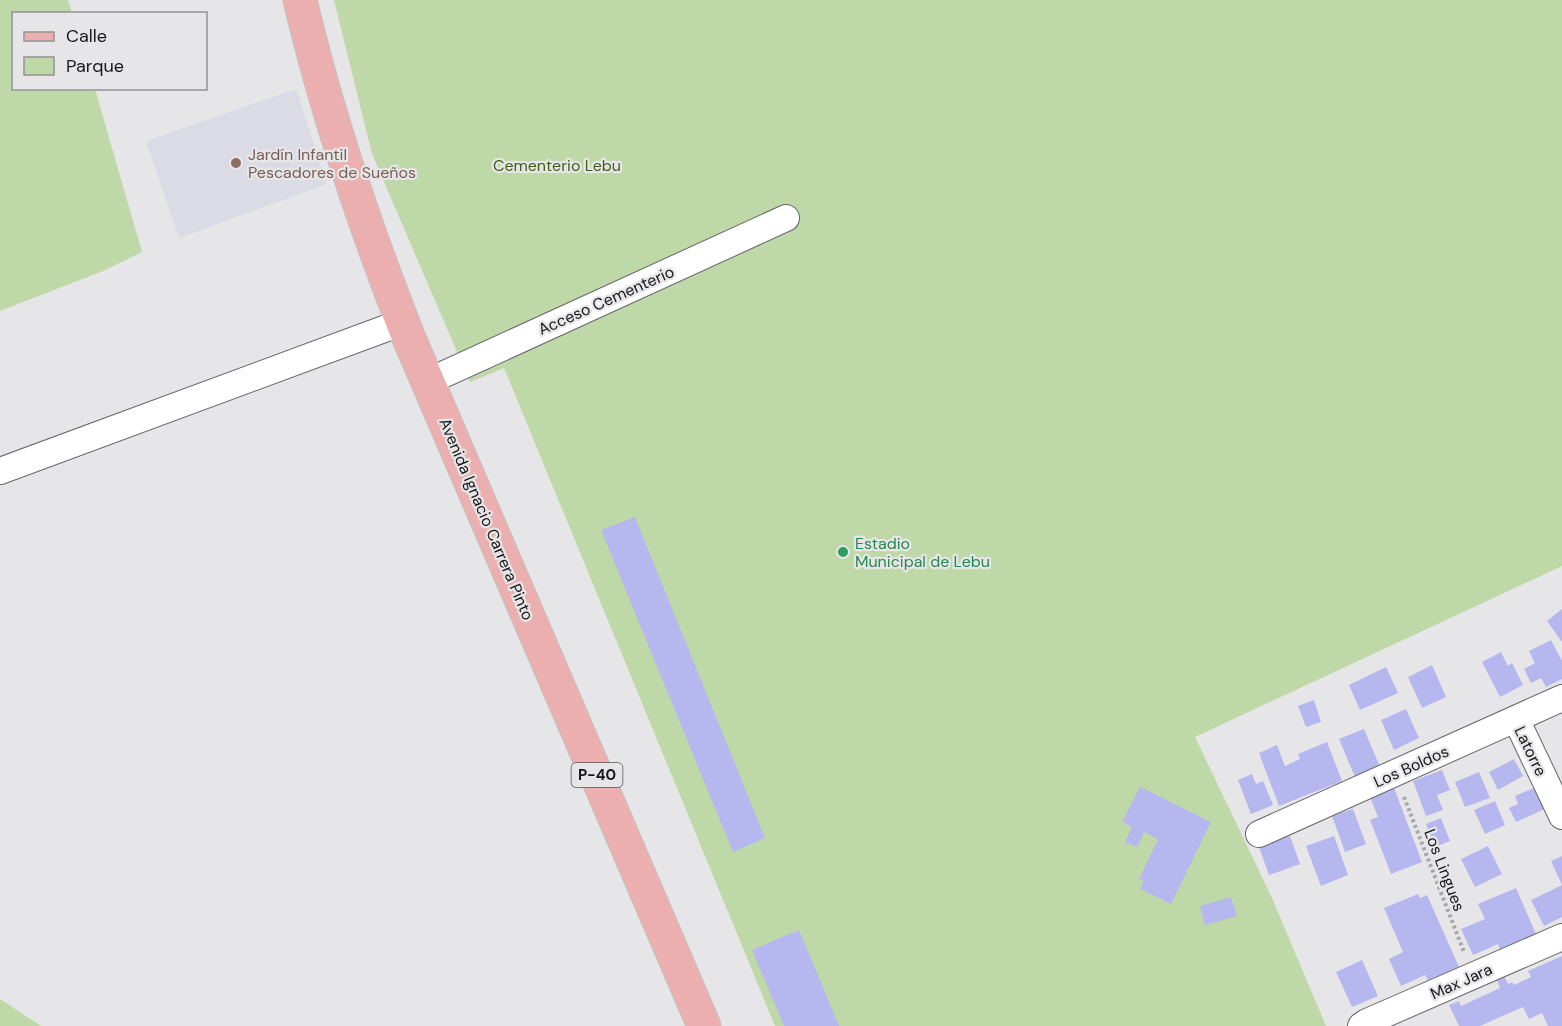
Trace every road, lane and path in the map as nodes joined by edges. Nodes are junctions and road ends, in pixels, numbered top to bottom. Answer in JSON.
{"nodes":[{"id":1,"x":300,"y":0,"type":"edge"},
{"id":2,"x":786,"y":218,"type":"dead end"},
{"id":3,"x":403,"y":322,"type":"junction"},
{"id":4,"x":427,"y":382,"type":"junction"},
{"id":5,"x":0,"y":471,"type":"edge"},
{"id":6,"x":1562,"y":698,"type":"edge"},
{"id":7,"x":1516,"y":719,"type":"junction"},
{"id":8,"x":1395,"y":773,"type":"junction"},
{"id":9,"x":1562,"y":816,"type":"edge"},
{"id":10,"x":1259,"y":834,"type":"dead end"},
{"id":11,"x":1562,"y":937,"type":"edge"},
{"id":12,"x":1473,"y":975,"type":"junction"},
{"id":13,"x":704,"y":1026,"type":"edge"},
{"id":14,"x":1361,"y":1026,"type":"edge"}],
"edges":[{"from":1,"to":3,"type":"main road","name":"Avenida Ignacio Carrera Pinto","number":"P-40"},
{"from":2,"to":4,"type":"street","name":"Acceso Cementerio"},
{"from":3,"to":4,"type":"main road","name":"Avenida Ignacio Carrera Pinto","number":"P-40"},
{"from":3,"to":5,"type":"street"},
{"from":4,"to":13,"type":"main road","name":"Avenida Ignacio Carrera Pinto","number":"P-40"},
{"from":6,"to":7,"type":"street","name":"Los Boldos"},
{"from":7,"to":8,"type":"street","name":"Los Boldos"},
{"from":7,"to":9,"type":"street","name":"Latorre"},
{"from":8,"to":10,"type":"street","name":"Los Boldos"},
{"from":8,"to":12,"type":"path","name":"Los Lingues"},
{"from":11,"to":12,"type":"street","name":"Max Jara"},
{"from":12,"to":14,"type":"street","name":"Max Jara"}]}
